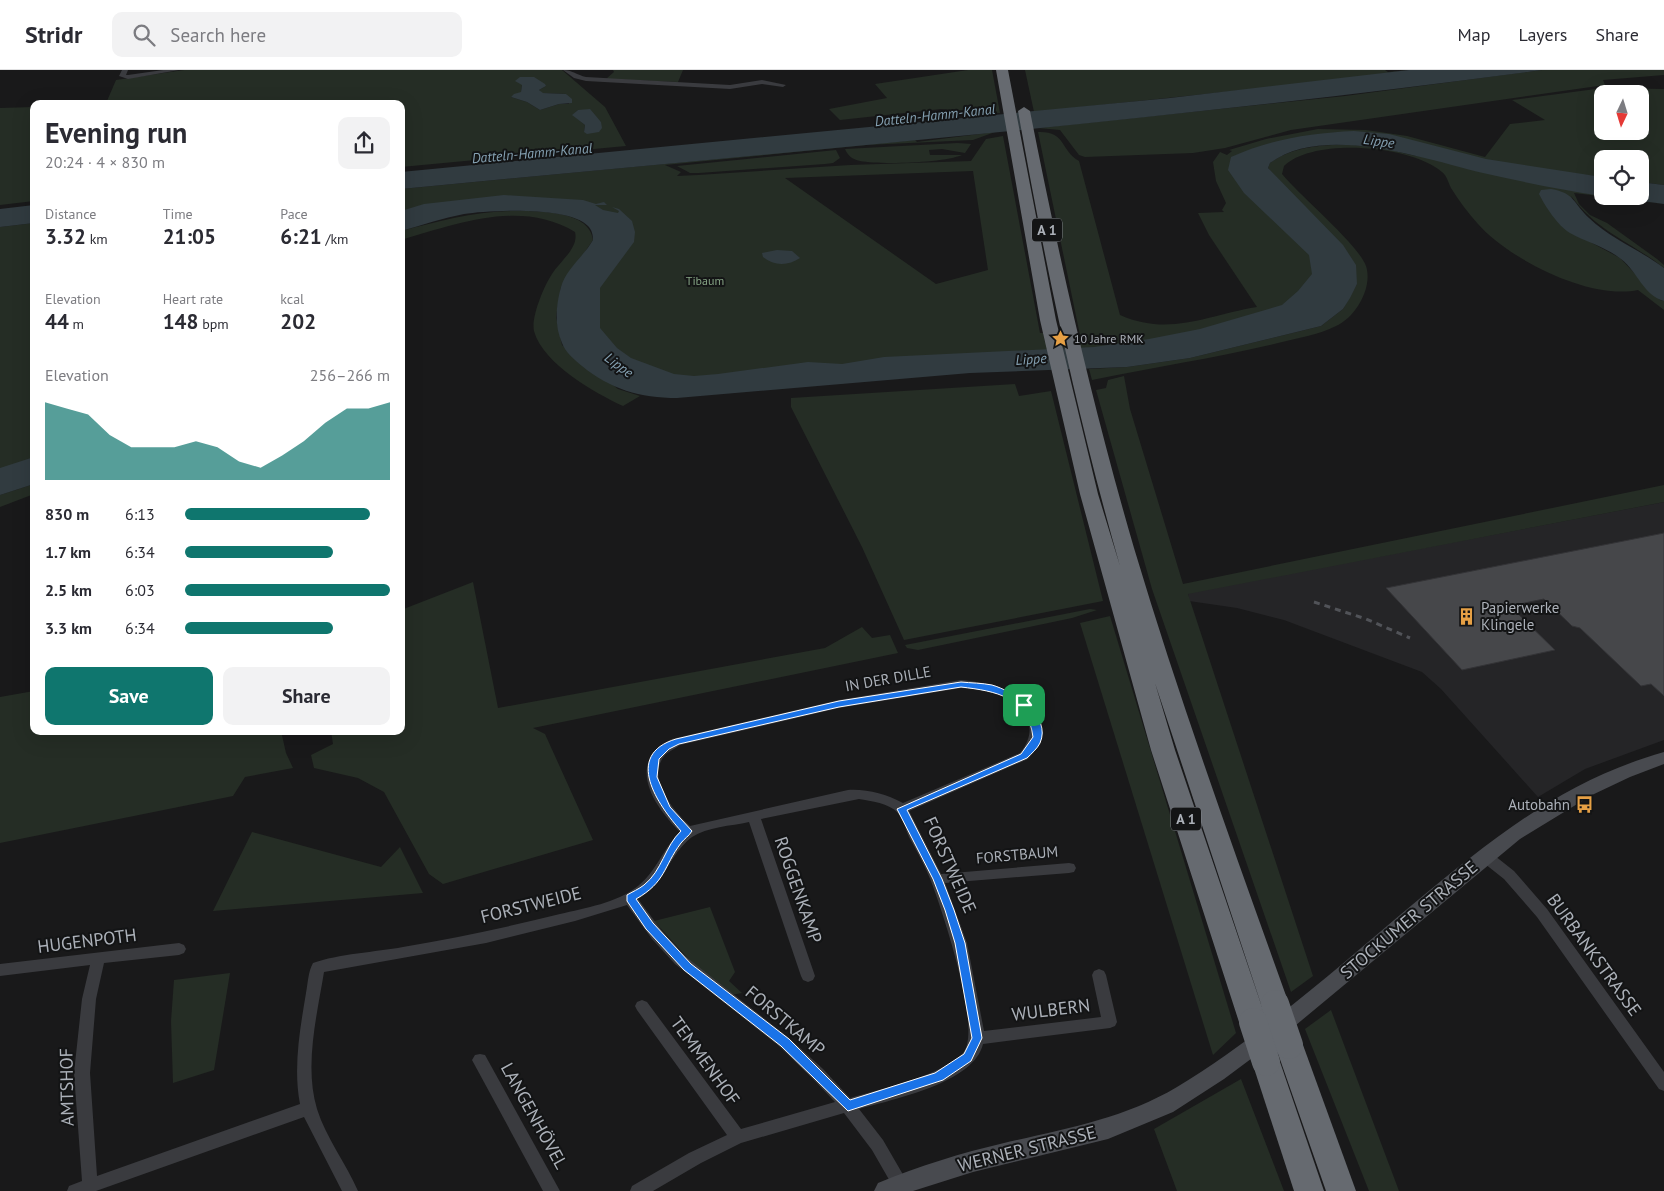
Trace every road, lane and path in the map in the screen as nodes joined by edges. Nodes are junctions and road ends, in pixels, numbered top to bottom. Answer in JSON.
{"nodes":[{"id":1,"x":125,"y":70,"type":"edge"},
{"id":2,"x":176,"y":70,"type":"edge"},
{"id":3,"x":566,"y":70,"type":"edge"},
{"id":4,"x":1002,"y":70,"type":"edge"},
{"id":5,"x":779,"y":76,"type":"dead end"},
{"id":6,"x":762,"y":82,"type":"junction"},
{"id":7,"x":783,"y":85,"type":"dead end"},
{"id":8,"x":1022,"y":100,"type":"dead end"},
{"id":9,"x":1022,"y":141,"type":"junction"},
{"id":10,"x":1130,"y":604,"type":"junction"},
{"id":11,"x":1664,"y":758,"type":"edge"},
{"id":12,"x":902,"y":809,"type":"junction"},
{"id":13,"x":753,"y":816,"type":"junction"},
{"id":14,"x":687,"y":831,"type":"junction"},
{"id":15,"x":1485,"y":856,"type":"junction"},
{"id":16,"x":1069,"y":868,"type":"dead end"},
{"id":17,"x":937,"y":879,"type":"junction"},
{"id":18,"x":630,"y":898,"type":"junction"},
{"id":19,"x":179,"y":949,"type":"dead end"},
{"id":20,"x":98,"y":960,"type":"junction"},
{"id":21,"x":0,"y":970,"type":"edge"},
{"id":22,"x":1099,"y":975,"type":"dead end"},
{"id":23,"x":808,"y":976,"type":"dead end"},
{"id":24,"x":642,"y":1006,"type":"dead end"},
{"id":25,"x":977,"y":1038,"type":"junction"},
{"id":26,"x":480,"y":1060,"type":"dead end"},
{"id":27,"x":1664,"y":1084,"type":"edge"},
{"id":28,"x":1166,"y":1104,"type":"joint"},
{"id":29,"x":848,"y":1106,"type":"junction"},
{"id":30,"x":309,"y":1108,"type":"junction"},
{"id":31,"x":738,"y":1137,"type":"junction"},
{"id":32,"x":90,"y":1184,"type":"junction"},
{"id":33,"x":893,"y":1188,"type":"edge"},
{"id":34,"x":75,"y":1191,"type":"edge"},
{"id":35,"x":350,"y":1191,"type":"edge"},
{"id":36,"x":552,"y":1191,"type":"edge"},
{"id":37,"x":638,"y":1191,"type":"edge"},
{"id":38,"x":1309,"y":1191,"type":"edge"},
{"id":39,"x":1341,"y":1191,"type":"edge"}],
"edges":[{"from":1,"to":2,"type":"street"},
{"from":3,"to":6,"type":"street"},
{"from":4,"to":9,"type":"highway","number":"A 1"},
{"from":5,"to":6,"type":"street"},
{"from":6,"to":7,"type":"street"},
{"from":8,"to":9,"type":"highway","number":"A 1"},
{"from":9,"to":10,"type":"highway","number":"A 1"},
{"from":10,"to":38,"type":"highway","number":"A 1","bridge":true},
{"from":10,"to":39,"type":"highway","number":"A 1","bridge":true},
{"from":11,"to":15,"type":"main road","name":"STOCKUMER STRASSE"},
{"from":12,"to":13,"type":"street","name":"FORSTWEIDE"},
{"from":12,"to":14,"type":"street","name":"IN DER DILLE"},
{"from":12,"to":17,"type":"street","name":"FORSTWEIDE"},
{"from":13,"to":14,"type":"street","name":"FORSTWEIDE"},
{"from":13,"to":23,"type":"street","name":"ROGGENKAMP"},
{"from":14,"to":18,"type":"street","name":"FORSTWEIDE"},
{"from":15,"to":27,"type":"street","name":"BURBANKSTRASSE"},
{"from":15,"to":28,"type":"main road","name":"STOCKUMER STRASSE"},
{"from":16,"to":17,"type":"street","name":"FORSTBAUM"},
{"from":17,"to":25,"type":"street","name":"FORSTWEIDE"},
{"from":18,"to":29,"type":"street","name":"FORSTKAMP"},
{"from":18,"to":30,"type":"street","name":"FORSTWEIDE"},
{"from":19,"to":20,"type":"street","name":"HUGENPOTH"},
{"from":20,"to":21,"type":"street","name":"HUGENPOTH"},
{"from":20,"to":32,"type":"street","name":"AMTSHOF"},
{"from":22,"to":25,"type":"street","name":"WULBERN"},
{"from":24,"to":31,"type":"street","name":"TEMMENHOF"},
{"from":25,"to":29,"type":"street"},
{"from":26,"to":36,"type":"street","name":"LANGENHÖVEL"},
{"from":28,"to":33,"type":"main road","name":"WERNER STRASSE"},
{"from":29,"to":31,"type":"street"},
{"from":29,"to":33,"type":"street","name":"FORSTKAMP"},
{"from":30,"to":32,"type":"street"},
{"from":30,"to":35,"type":"street"},
{"from":31,"to":37,"type":"street"},
{"from":32,"to":34,"type":"street"}]}
